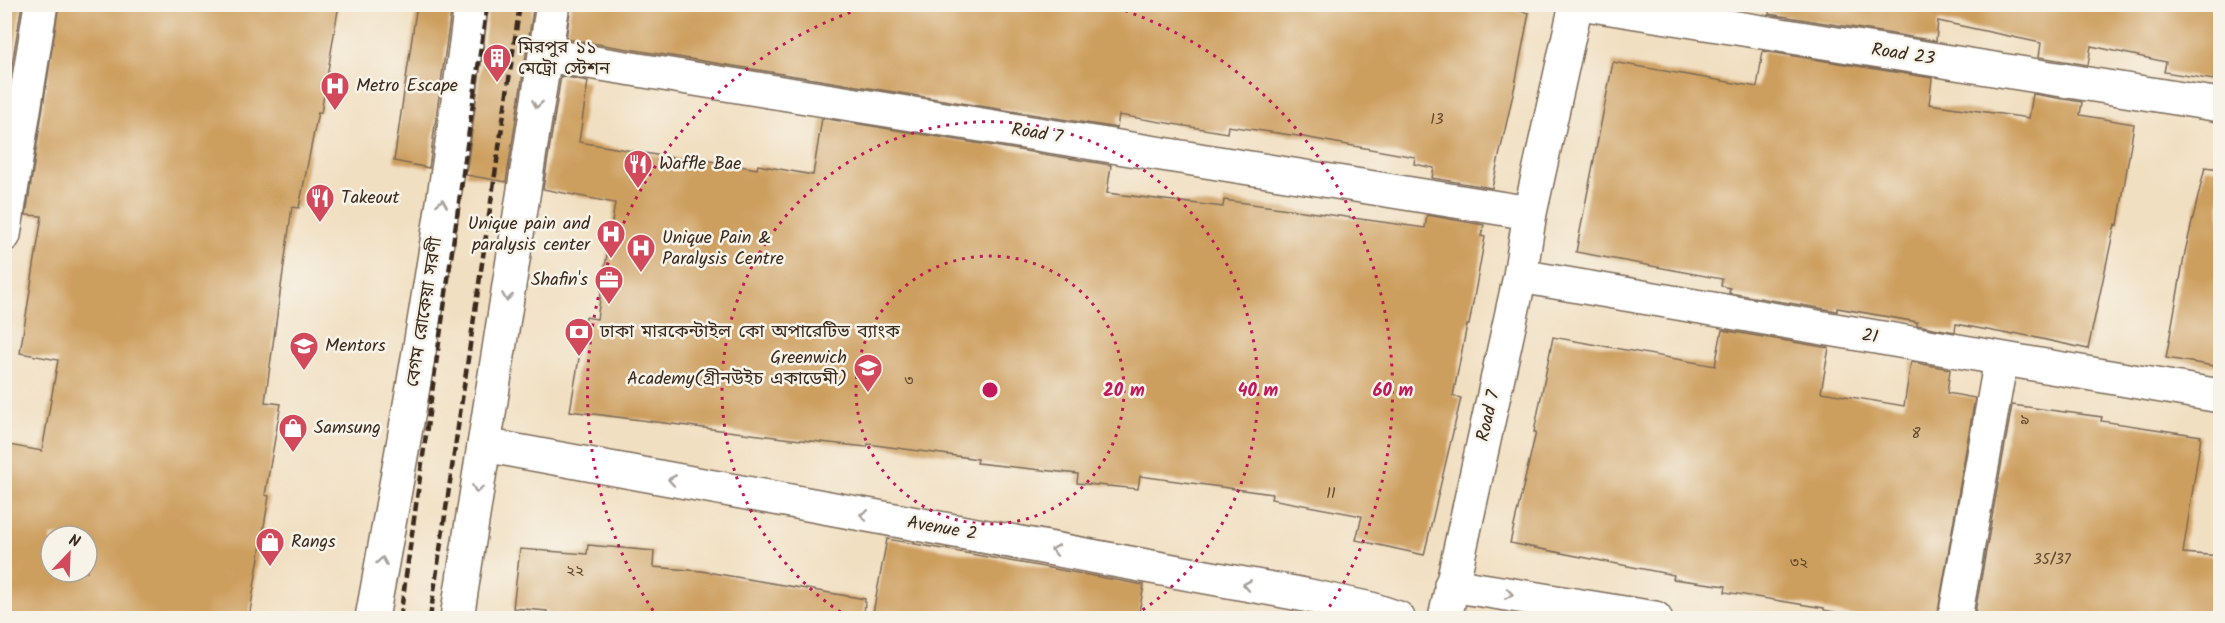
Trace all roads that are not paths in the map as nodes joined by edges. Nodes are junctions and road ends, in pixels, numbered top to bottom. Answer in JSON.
{"nodes":[{"id":1,"x":41,"y":4,"type":"edge"},
{"id":2,"x":471,"y":4,"type":"edge"},
{"id":3,"x":553,"y":4,"type":"edge"},
{"id":4,"x":1576,"y":4,"type":"edge"},
{"id":5,"x":1586,"y":4,"type":"edge"},
{"id":6,"x":545,"y":55,"type":"junction"},
{"id":7,"x":2220,"y":105,"type":"edge"},
{"id":8,"x":1530,"y":213,"type":"junction"},
{"id":9,"x":4,"y":235,"type":"edge"},
{"id":10,"x":1520,"y":276,"type":"junction"},
{"id":11,"x":2001,"y":359,"type":"junction"},
{"id":12,"x":2220,"y":396,"type":"edge"},
{"id":13,"x":484,"y":445,"type":"junction"},
{"id":14,"x":1451,"y":585,"type":"junction"},
{"id":15,"x":372,"y":618,"type":"edge"},
{"id":16,"x":457,"y":618,"type":"edge"},
{"id":17,"x":1398,"y":618,"type":"edge"},
{"id":18,"x":1445,"y":618,"type":"edge"},
{"id":19,"x":1655,"y":618,"type":"edge"},
{"id":20,"x":1955,"y":618,"type":"edge"}],
"edges":[{"from":1,"to":9,"type":"street"},
{"from":15,"to":2,"type":"street","name":"বেগম রোকেয়া সরণী","one_way":true},
{"from":3,"to":6,"type":"street"},
{"from":4,"to":8,"type":"street","name":"Road 7"},
{"from":5,"to":7,"type":"street","name":"Road 23"},
{"from":6,"to":8,"type":"street","name":"Road 7"},
{"from":6,"to":13,"type":"street","one_way":true},
{"from":8,"to":10,"type":"street","name":"Road 7"},
{"from":10,"to":11,"type":"street","name":"21"},
{"from":10,"to":14,"type":"street","name":"Road 7"},
{"from":11,"to":12,"type":"street","name":"21"},
{"from":11,"to":20,"type":"street"},
{"from":13,"to":16,"type":"street","one_way":true},
{"from":17,"to":13,"type":"street","name":"Avenue 2","one_way":true},
{"from":14,"to":18,"type":"street","name":"Road 7"},
{"from":14,"to":19,"type":"street","one_way":true}]}
